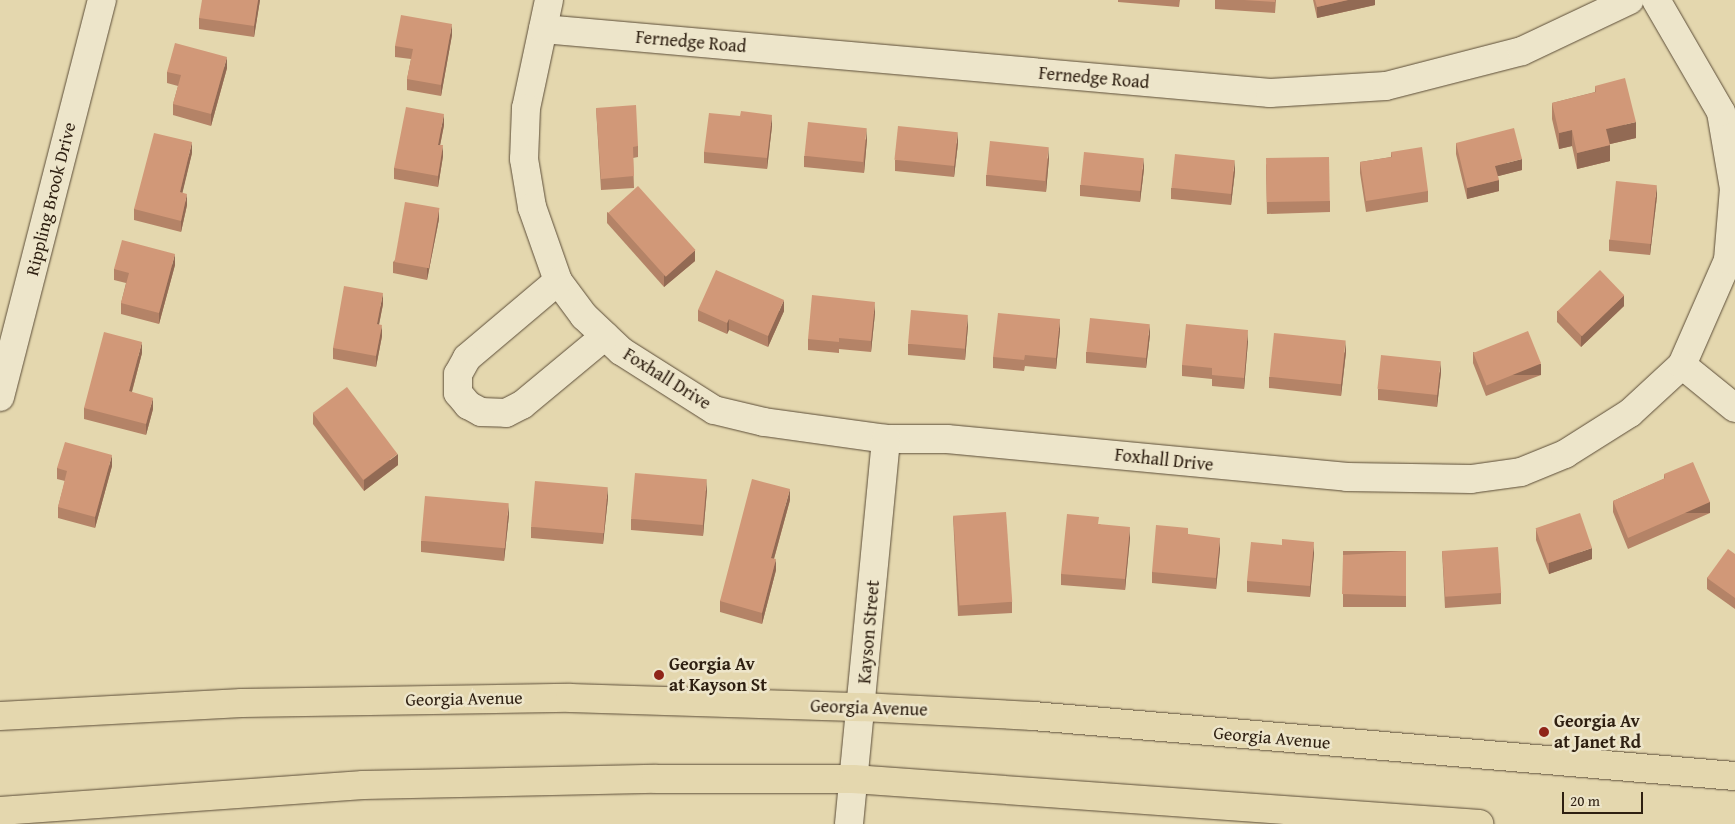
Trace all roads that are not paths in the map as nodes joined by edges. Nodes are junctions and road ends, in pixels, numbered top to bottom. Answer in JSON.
{"nodes":[{"id":1,"x":102,"y":0,"type":"edge"},
{"id":2,"x":549,"y":0,"type":"edge"},
{"id":3,"x":1630,"y":0,"type":"edge"},
{"id":4,"x":1656,"y":0,"type":"edge"},
{"id":5,"x":544,"y":29,"type":"junction"},
{"id":6,"x":558,"y":281,"type":"junction"},
{"id":7,"x":605,"y":336,"type":"junction"},
{"id":8,"x":1682,"y":365,"type":"junction"},
{"id":9,"x":0,"y":397,"type":"edge"},
{"id":10,"x":1735,"y":408,"type":"edge"},
{"id":11,"x":886,"y":439,"type":"junction"},
{"id":12,"x":862,"y":707,"type":"junction"},
{"id":13,"x":0,"y":716,"type":"edge"},
{"id":14,"x":1735,"y":776,"type":"edge"},
{"id":15,"x":853,"y":779,"type":"junction"},
{"id":16,"x":0,"y":810,"type":"edge"},
{"id":17,"x":849,"y":824,"type":"edge"},
{"id":18,"x":1479,"y":824,"type":"edge"}],
"edges":[{"from":1,"to":9,"type":"street","name":"Rippling Brook Drive"},
{"from":2,"to":5,"type":"street","name":"Foxhall Drive"},
{"from":3,"to":5,"type":"street","name":"Fernedge Road"},
{"from":4,"to":8,"type":"street","name":"Foxhall Drive"},
{"from":5,"to":6,"type":"street","name":"Foxhall Drive"},
{"from":6,"to":7,"type":"street","name":"Foxhall Drive"},
{"from":6,"to":7,"type":"street"},
{"from":7,"to":11,"type":"street","name":"Foxhall Drive"},
{"from":8,"to":10,"type":"street"},
{"from":8,"to":11,"type":"street","name":"Foxhall Drive"},
{"from":11,"to":12,"type":"street","name":"Kayson Street"},
{"from":12,"to":13,"type":"main road","name":"Georgia Avenue"},
{"from":12,"to":14,"type":"main road","name":"Georgia Avenue"},
{"from":12,"to":15,"type":"street","name":"Kayson Street"},
{"from":15,"to":16,"type":"main road"},
{"from":15,"to":17,"type":"street","name":"Kayson Street"},
{"from":15,"to":18,"type":"main road"}]}
